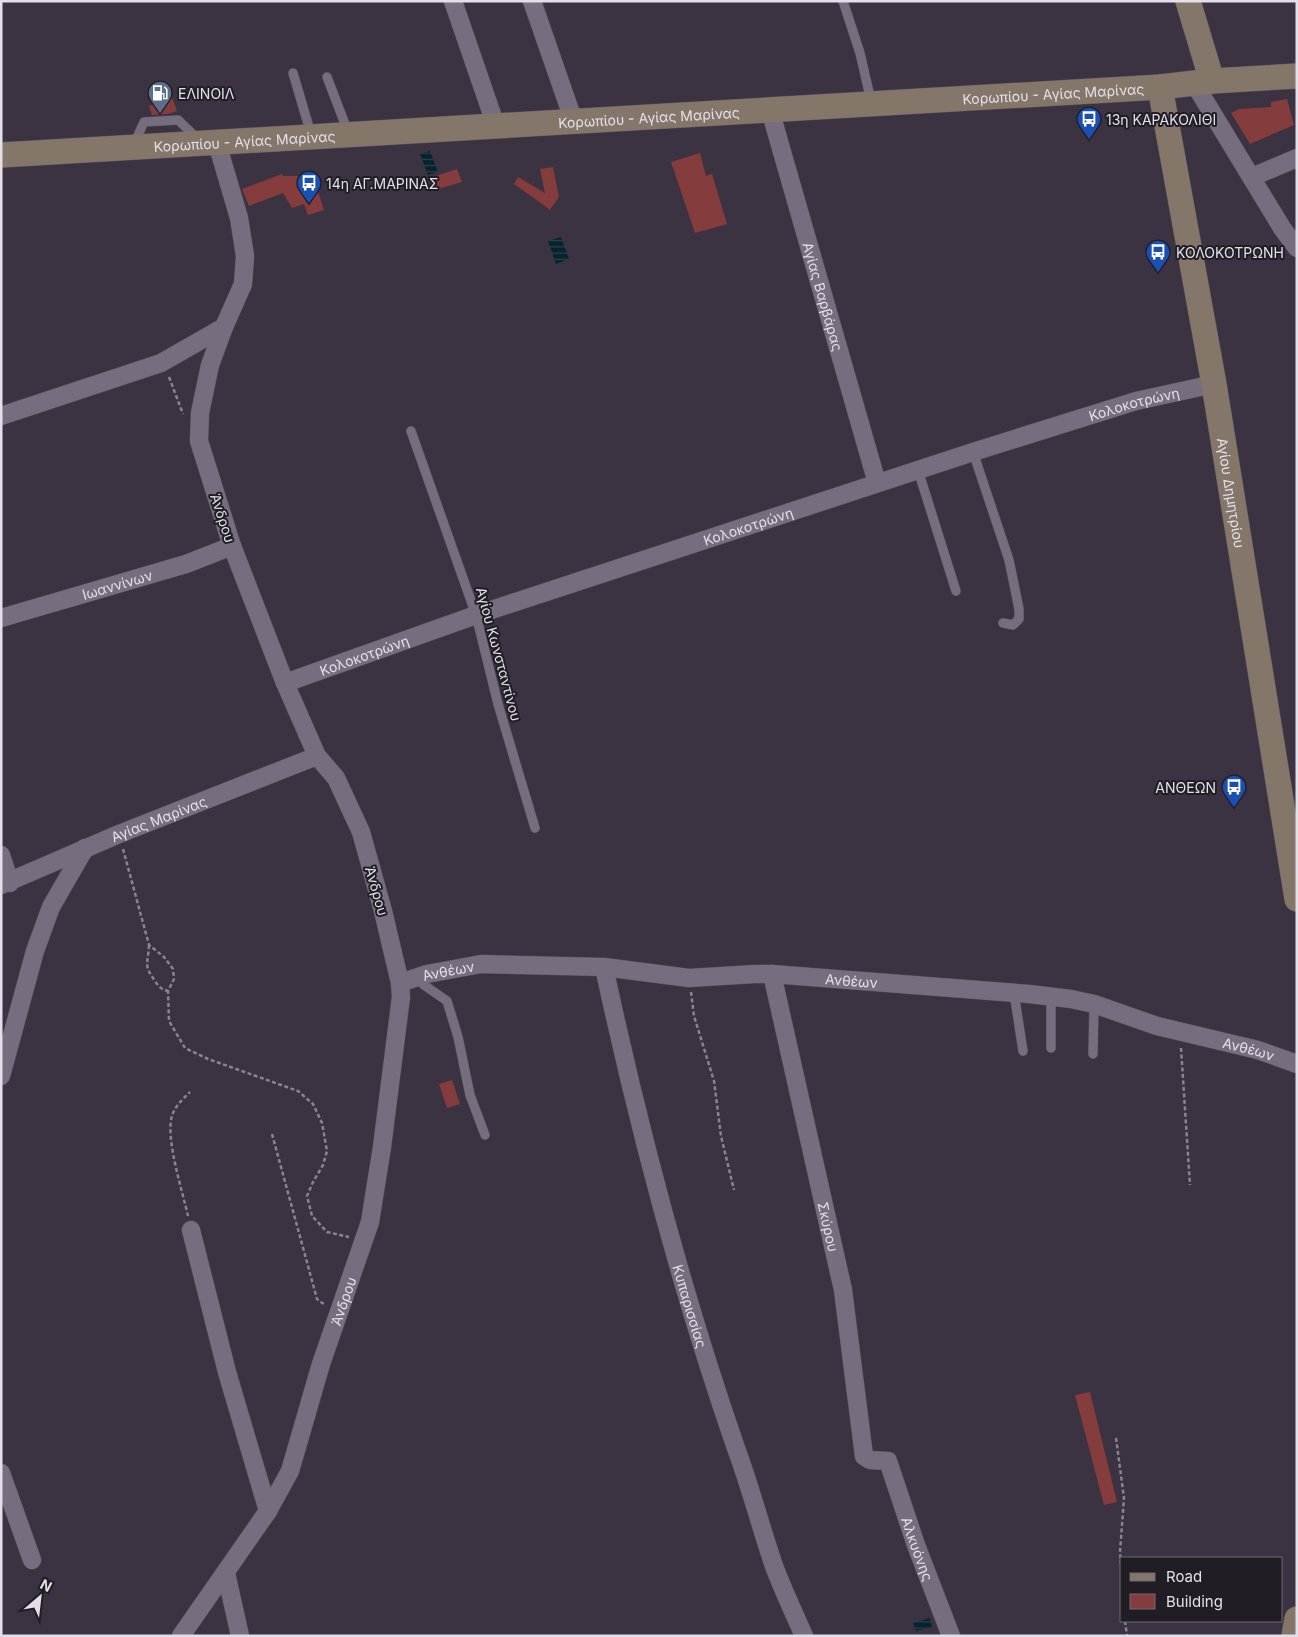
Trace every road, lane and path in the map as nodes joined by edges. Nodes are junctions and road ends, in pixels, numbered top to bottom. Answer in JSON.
{"nodes":[{"id":1,"x":453,"y":1,"type":"edge"},
{"id":2,"x":532,"y":1,"type":"edge"},
{"id":3,"x":843,"y":1,"type":"edge"},
{"id":4,"x":1188,"y":1,"type":"edge"},
{"id":5,"x":294,"y":73,"type":"dead end"},
{"id":6,"x":1297,"y":76,"type":"edge"},
{"id":7,"x":327,"y":77,"type":"dead end"},
{"id":8,"x":1203,"y":82,"type":"junction"},
{"id":9,"x":1160,"y":87,"type":"junction"},
{"id":10,"x":872,"y":104,"type":"junction"},
{"id":11,"x":770,"y":110,"type":"junction"},
{"id":12,"x":574,"y":122,"type":"junction"},
{"id":13,"x":496,"y":126,"type":"junction"},
{"id":14,"x":349,"y":135,"type":"junction"},
{"id":15,"x":312,"y":137,"type":"junction"},
{"id":16,"x":210,"y":143,"type":"junction"},
{"id":17,"x":1,"y":156,"type":"edge"},
{"id":18,"x":1297,"y":158,"type":"edge"},
{"id":19,"x":1252,"y":178,"type":"junction"},
{"id":20,"x":1297,"y":248,"type":"edge"},
{"id":21,"x":224,"y":327,"type":"junction"},
{"id":22,"x":160,"y":363,"type":"junction"},
{"id":23,"x":1214,"y":384,"type":"junction"},
{"id":24,"x":1,"y":416,"type":"edge"},
{"id":25,"x":411,"y":431,"type":"dead end"},
{"id":26,"x":199,"y":441,"type":"junction"},
{"id":27,"x":973,"y":452,"type":"junction"},
{"id":28,"x":918,"y":470,"type":"junction"},
{"id":29,"x":876,"y":483,"type":"junction"},
{"id":30,"x":232,"y":546,"type":"junction"},
{"id":31,"x":956,"y":591,"type":"dead end"},
{"id":32,"x":476,"y":615,"type":"junction"},
{"id":33,"x":1,"y":618,"type":"edge"},
{"id":34,"x":1003,"y":624,"type":"dead end"},
{"id":35,"x":285,"y":683,"type":"junction"},
{"id":36,"x":318,"y":756,"type":"junction"},
{"id":37,"x":535,"y":828,"type":"dead end"},
{"id":38,"x":119,"y":834,"type":"junction"},
{"id":39,"x":85,"y":848,"type":"junction"},
{"id":40,"x":1,"y":855,"type":"edge"},
{"id":41,"x":6,"y":884,"type":"edge"},
{"id":42,"x":1297,"y":898,"type":"edge"},
{"id":43,"x":149,"y":945,"type":"junction"},
{"id":44,"x":604,"y":967,"type":"junction"},
{"id":45,"x":772,"y":974,"type":"junction"},
{"id":46,"x":418,"y":978,"type":"junction"},
{"id":47,"x":689,"y":978,"type":"junction"},
{"id":48,"x":400,"y":982,"type":"junction"},
{"id":49,"x":168,"y":991,"type":"junction"},
{"id":50,"x":1014,"y":993,"type":"junction"},
{"id":51,"x":1051,"y":996,"type":"junction"},
{"id":52,"x":1094,"y":1004,"type":"junction"},
{"id":53,"x":1180,"y":1032,"type":"junction"},
{"id":54,"x":1051,"y":1048,"type":"dead end"},
{"id":55,"x":1023,"y":1050,"type":"dead end"},
{"id":56,"x":1093,"y":1054,"type":"dead end"},
{"id":57,"x":1297,"y":1064,"type":"edge"},
{"id":58,"x":1,"y":1076,"type":"edge"},
{"id":59,"x":190,"y":1092,"type":"dead end"},
{"id":60,"x":272,"y":1134,"type":"dead end"},
{"id":61,"x":484,"y":1135,"type":"dead end"},
{"id":62,"x":1190,"y":1185,"type":"dead end"},
{"id":63,"x":734,"y":1190,"type":"dead end"},
{"id":64,"x":191,"y":1230,"type":"joint"},
{"id":65,"x":363,"y":1240,"type":"junction"},
{"id":66,"x":338,"y":1314,"type":"junction"},
{"id":67,"x":1116,"y":1438,"type":"dead end"},
{"id":68,"x":888,"y":1461,"type":"joint"},
{"id":69,"x":1,"y":1473,"type":"edge"},
{"id":70,"x":268,"y":1511,"type":"junction"},
{"id":71,"x":1120,"y":1557,"type":"edge"},
{"id":72,"x":32,"y":1560,"type":"dead end"},
{"id":73,"x":226,"y":1574,"type":"junction"},
{"id":74,"x":1297,"y":1619,"type":"edge"},
{"id":75,"x":1125,"y":1622,"type":"edge"},
{"id":76,"x":181,"y":1636,"type":"edge"},
{"id":77,"x":240,"y":1636,"type":"edge"},
{"id":78,"x":804,"y":1636,"type":"edge"},
{"id":79,"x":951,"y":1636,"type":"edge"},
{"id":80,"x":1127,"y":1636,"type":"edge"},
{"id":81,"x":1294,"y":1636,"type":"edge"}],
"edges":[{"from":1,"to":13,"type":"street"},
{"from":2,"to":12,"type":"street"},
{"from":3,"to":10,"type":"lane"},
{"from":4,"to":8,"type":"main road"},
{"from":5,"to":15,"type":"lane"},
{"from":6,"to":8,"type":"main road","name":"Κορωπίου - Αγίας Μαρίνας"},
{"from":7,"to":14,"type":"lane"},
{"from":8,"to":9,"type":"main road","name":"Κορωπίου - Αγίας Μαρίνας"},
{"from":8,"to":19,"type":"street"},
{"from":9,"to":10,"type":"main road","name":"Κορωπίου - Αγίας Μαρίνας"},
{"from":9,"to":23,"type":"main road","name":"Αγίου Δημητρίου"},
{"from":10,"to":11,"type":"main road","name":"Κορωπίου - Αγίας Μαρίνας"},
{"from":11,"to":12,"type":"main road","name":"Κορωπίου - Αγίας Μαρίνας"},
{"from":11,"to":29,"type":"street","name":"Αγίας Βαρβάρας"},
{"from":12,"to":13,"type":"main road","name":"Κορωπίου - Αγίας Μαρίνας"},
{"from":13,"to":14,"type":"main road","name":"Κορωπίου - Αγίας Μαρίνας"},
{"from":14,"to":15,"type":"main road","name":"Κορωπίου - Αγίας Μαρίνας"},
{"from":15,"to":16,"type":"main road","name":"Κορωπίου - Αγίας Μαρίνας"},
{"from":16,"to":17,"type":"main road","name":"Κορωπίου - Αγίας Μαρίνας"},
{"from":16,"to":21,"type":"street","name":"Άνδρου"},
{"from":18,"to":19,"type":"street"},
{"from":19,"to":20,"type":"street"},
{"from":21,"to":22,"type":"street"},
{"from":21,"to":26,"type":"street","name":"Άνδρου"},
{"from":22,"to":24,"type":"street"},
{"from":22,"to":26,"type":"path"},
{"from":23,"to":27,"type":"street","name":"Κολοκοτρώνη"},
{"from":23,"to":42,"type":"main road","name":"Αγίου Δημητρίου"},
{"from":25,"to":32,"type":"lane","name":"Αγίου Κωνσταντίνου"},
{"from":26,"to":30,"type":"street","name":"Άνδρου"},
{"from":27,"to":28,"type":"street","name":"Κολοκοτρώνη"},
{"from":27,"to":34,"type":"lane"},
{"from":28,"to":29,"type":"street","name":"Κολοκοτρώνη"},
{"from":28,"to":31,"type":"lane"},
{"from":29,"to":32,"type":"street","name":"Κολοκοτρώνη"},
{"from":30,"to":33,"type":"street","name":"Ιωαννίνων"},
{"from":30,"to":35,"type":"street","name":"Άνδρου"},
{"from":32,"to":35,"type":"street","name":"Κολοκοτρώνη"},
{"from":32,"to":37,"type":"lane","name":"Αγίου Κωνσταντίνου"},
{"from":35,"to":36,"type":"street","name":"Άνδρου"},
{"from":36,"to":38,"type":"street","name":"Αγίας Μαρίνας"},
{"from":36,"to":48,"type":"street","name":"Άνδρου"},
{"from":38,"to":39,"type":"street","name":"Αγίας Μαρίνας"},
{"from":38,"to":43,"type":"path"},
{"from":39,"to":41,"type":"street","name":"Αγίας Μαρίνας"},
{"from":39,"to":58,"type":"street"},
{"from":40,"to":41,"type":"street"},
{"from":43,"to":49,"type":"path"},
{"from":43,"to":49,"type":"path"},
{"from":44,"to":46,"type":"street","name":"Ανθέων"},
{"from":44,"to":47,"type":"street","name":"Ανθέων"},
{"from":44,"to":78,"type":"street","name":"Κυπαρισσίας"},
{"from":45,"to":47,"type":"street","name":"Ανθέων"},
{"from":45,"to":50,"type":"street","name":"Ανθέων"},
{"from":45,"to":68,"type":"street","name":"Σκύρου"},
{"from":46,"to":48,"type":"street","name":"Ανθέων"},
{"from":46,"to":61,"type":"lane"},
{"from":47,"to":63,"type":"path"},
{"from":48,"to":65,"type":"street","name":"Άνδρου"},
{"from":49,"to":65,"type":"path"},
{"from":50,"to":51,"type":"street","name":"Ανθέων"},
{"from":50,"to":55,"type":"lane"},
{"from":51,"to":52,"type":"street","name":"Ανθέων"},
{"from":51,"to":54,"type":"lane"},
{"from":52,"to":53,"type":"street","name":"Ανθέων"},
{"from":52,"to":56,"type":"lane"},
{"from":53,"to":57,"type":"street","name":"Ανθέων"},
{"from":53,"to":62,"type":"path"},
{"from":59,"to":64,"type":"path"},
{"from":60,"to":66,"type":"path"},
{"from":64,"to":70,"type":"street"},
{"from":65,"to":66,"type":"street","name":"Άνδρου"},
{"from":66,"to":70,"type":"street","name":"Άνδρου"},
{"from":67,"to":71,"type":"path"},
{"from":68,"to":79,"type":"street","name":"Αλκυόνης"},
{"from":69,"to":72,"type":"street"},
{"from":70,"to":73,"type":"street","name":"Άνδρου"},
{"from":73,"to":76,"type":"street","name":"Άνδρου"},
{"from":73,"to":77,"type":"street"},
{"from":74,"to":81,"type":"main road"},
{"from":75,"to":80,"type":"path"}]}
